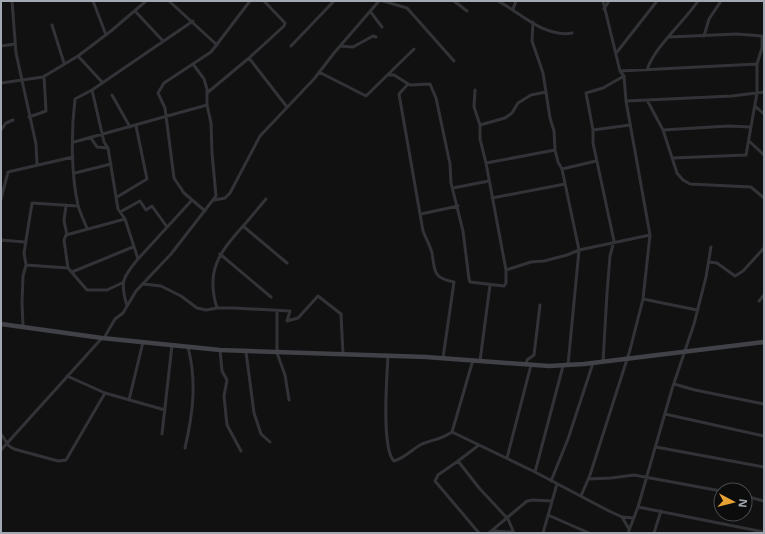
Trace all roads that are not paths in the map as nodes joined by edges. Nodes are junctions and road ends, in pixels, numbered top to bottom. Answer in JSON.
{"nodes":[{"id":1,"x":12,"y":1,"type":"edge"},
{"id":2,"x":93,"y":1,"type":"edge"},
{"id":3,"x":146,"y":1,"type":"edge"},
{"id":4,"x":169,"y":1,"type":"edge"},
{"id":5,"x":250,"y":1,"type":"edge"},
{"id":6,"x":264,"y":1,"type":"edge"},
{"id":7,"x":334,"y":1,"type":"edge"},
{"id":8,"x":378,"y":1,"type":"edge"},
{"id":9,"x":383,"y":1,"type":"edge"},
{"id":10,"x":454,"y":1,"type":"edge"},
{"id":11,"x":498,"y":1,"type":"edge"},
{"id":12,"x":516,"y":1,"type":"edge"},
{"id":13,"x":603,"y":1,"type":"edge"},
{"id":14,"x":609,"y":1,"type":"edge"},
{"id":15,"x":656,"y":1,"type":"edge"},
{"id":16,"x":698,"y":1,"type":"edge"},
{"id":17,"x":721,"y":1,"type":"edge"},
{"id":18,"x":514,"y":9,"type":"junction"},
{"id":19,"x":604,"y":9,"type":"junction"},
{"id":20,"x":135,"y":11,"type":"junction"},
{"id":21,"x":370,"y":11,"type":"junction"},
{"id":22,"x":467,"y":11,"type":"dead end"},
{"id":23,"x":192,"y":21,"type":"junction"},
{"id":24,"x":533,"y":22,"type":"junction"},
{"id":25,"x":52,"y":25,"type":"dead end"},
{"id":26,"x":382,"y":27,"type":"dead end"},
{"id":27,"x":572,"y":33,"type":"dead end"},
{"id":28,"x":106,"y":35,"type":"junction"},
{"id":29,"x":704,"y":36,"type":"junction"},
{"id":30,"x":376,"y":37,"type":"dead end"},
{"id":31,"x":669,"y":37,"type":"junction"},
{"id":32,"x":163,"y":41,"type":"junction"},
{"id":33,"x":15,"y":44,"type":"junction"},
{"id":34,"x":218,"y":45,"type":"junction"},
{"id":35,"x":1,"y":46,"type":"edge"},
{"id":36,"x":291,"y":46,"type":"dead end"},
{"id":37,"x":340,"y":46,"type":"junction"},
{"id":38,"x":414,"y":49,"type":"dead end"},
{"id":39,"x":617,"y":52,"type":"junction"},
{"id":40,"x":78,"y":56,"type":"junction"},
{"id":41,"x":249,"y":58,"type":"junction"},
{"id":42,"x":454,"y":61,"type":"dead end"},
{"id":43,"x":64,"y":64,"type":"junction"},
{"id":44,"x":193,"y":64,"type":"junction"},
{"id":45,"x":757,"y":64,"type":"junction"},
{"id":46,"x":646,"y":70,"type":"junction"},
{"id":47,"x":620,"y":71,"type":"junction"},
{"id":48,"x":319,"y":72,"type":"junction"},
{"id":49,"x":390,"y":75,"type":"junction"},
{"id":50,"x":44,"y":76,"type":"junction"},
{"id":51,"x":624,"y":76,"type":"junction"},
{"id":52,"x":22,"y":81,"type":"junction"},
{"id":53,"x":1,"y":82,"type":"edge"},
{"id":54,"x":102,"y":82,"type":"junction"},
{"id":55,"x":408,"y":84,"type":"junction"},
{"id":56,"x":92,"y":90,"type":"junction"},
{"id":57,"x":475,"y":90,"type":"dead end"},
{"id":58,"x":546,"y":92,"type":"junction"},
{"id":59,"x":764,"y":92,"type":"edge"},
{"id":60,"x":207,"y":93,"type":"junction"},
{"id":61,"x":757,"y":93,"type":"junction"},
{"id":62,"x":112,"y":95,"type":"dead end"},
{"id":63,"x":647,"y":100,"type":"junction"},
{"id":64,"x":626,"y":102,"type":"junction"},
{"id":65,"x":207,"y":105,"type":"junction"},
{"id":66,"x":755,"y":106,"type":"junction"},
{"id":67,"x":287,"y":107,"type":"junction"},
{"id":68,"x":764,"y":114,"type":"edge"},
{"id":69,"x":29,"y":117,"type":"junction"},
{"id":70,"x":167,"y":117,"type":"junction"},
{"id":71,"x":13,"y":120,"type":"dead end"},
{"id":72,"x":480,"y":125,"type":"junction"},
{"id":73,"x":630,"y":125,"type":"junction"},
{"id":74,"x":136,"y":126,"type":"junction"},
{"id":75,"x":750,"y":126,"type":"junction"},
{"id":76,"x":130,"y":127,"type":"junction"},
{"id":77,"x":1,"y":130,"type":"edge"},
{"id":78,"x":593,"y":130,"type":"junction"},
{"id":79,"x":663,"y":130,"type":"junction"},
{"id":80,"x":102,"y":135,"type":"junction"},
{"id":81,"x":91,"y":138,"type":"junction"},
{"id":82,"x":749,"y":141,"type":"junction"},
{"id":83,"x":74,"y":142,"type":"junction"},
{"id":84,"x":108,"y":148,"type":"junction"},
{"id":85,"x":555,"y":150,"type":"junction"},
{"id":86,"x":764,"y":155,"type":"edge"},
{"id":87,"x":73,"y":157,"type":"junction"},
{"id":88,"x":673,"y":158,"type":"junction"},
{"id":89,"x":596,"y":161,"type":"junction"},
{"id":90,"x":486,"y":163,"type":"junction"},
{"id":91,"x":111,"y":164,"type":"junction"},
{"id":92,"x":37,"y":165,"type":"junction"},
{"id":93,"x":562,"y":169,"type":"junction"},
{"id":94,"x":74,"y":173,"type":"junction"},
{"id":95,"x":489,"y":181,"type":"junction"},
{"id":96,"x":565,"y":184,"type":"junction"},
{"id":97,"x":453,"y":188,"type":"junction"},
{"id":98,"x":117,"y":197,"type":"junction"},
{"id":99,"x":492,"y":198,"type":"junction"},
{"id":100,"x":764,"y":198,"type":"edge"},
{"id":101,"x":1,"y":199,"type":"edge"},
{"id":102,"x":266,"y":199,"type":"dead end"},
{"id":103,"x":192,"y":200,"type":"junction"},
{"id":104,"x":215,"y":200,"type":"junction"},
{"id":105,"x":66,"y":206,"type":"junction"},
{"id":106,"x":78,"y":206,"type":"junction"},
{"id":107,"x":458,"y":206,"type":"junction"},
{"id":108,"x":120,"y":212,"type":"junction"},
{"id":109,"x":205,"y":212,"type":"junction"},
{"id":110,"x":421,"y":214,"type":"junction"},
{"id":111,"x":125,"y":219,"type":"junction"},
{"id":112,"x":243,"y":226,"type":"junction"},
{"id":113,"x":167,"y":227,"type":"junction"},
{"id":114,"x":87,"y":228,"type":"junction"},
{"id":115,"x":67,"y":235,"type":"junction"},
{"id":116,"x":650,"y":235,"type":"junction"},
{"id":117,"x":1,"y":240,"type":"edge"},
{"id":118,"x":614,"y":241,"type":"junction"},
{"id":119,"x":25,"y":242,"type":"junction"},
{"id":120,"x":133,"y":247,"type":"junction"},
{"id":121,"x":711,"y":247,"type":"dead end"},
{"id":122,"x":764,"y":248,"type":"edge"},
{"id":123,"x":579,"y":250,"type":"junction"},
{"id":124,"x":220,"y":254,"type":"junction"},
{"id":125,"x":138,"y":259,"type":"junction"},
{"id":126,"x":708,"y":262,"type":"junction"},
{"id":127,"x":287,"y":263,"type":"dead end"},
{"id":128,"x":26,"y":265,"type":"junction"},
{"id":129,"x":68,"y":268,"type":"junction"},
{"id":130,"x":506,"y":270,"type":"junction"},
{"id":131,"x":72,"y":272,"type":"junction"},
{"id":132,"x":122,"y":283,"type":"junction"},
{"id":133,"x":144,"y":284,"type":"junction"},
{"id":134,"x":490,"y":285,"type":"junction"},
{"id":135,"x":764,"y":295,"type":"edge"},
{"id":136,"x":271,"y":297,"type":"dead end"},
{"id":137,"x":643,"y":299,"type":"junction"},
{"id":138,"x":759,"y":301,"type":"dead end"},
{"id":139,"x":540,"y":305,"type":"dead end"},
{"id":140,"x":127,"y":307,"type":"junction"},
{"id":141,"x":217,"y":308,"type":"junction"},
{"id":142,"x":697,"y":310,"type":"junction"},
{"id":143,"x":277,"y":311,"type":"junction"},
{"id":144,"x":1,"y":324,"type":"edge"},
{"id":145,"x":23,"y":326,"type":"junction"},
{"id":146,"x":103,"y":338,"type":"junction"},
{"id":147,"x":143,"y":342,"type":"junction"},
{"id":148,"x":764,"y":342,"type":"edge"},
{"id":149,"x":172,"y":345,"type":"junction"},
{"id":150,"x":188,"y":347,"type":"junction"},
{"id":151,"x":220,"y":350,"type":"junction"},
{"id":152,"x":685,"y":351,"type":"junction"},
{"id":153,"x":246,"y":352,"type":"junction"},
{"id":154,"x":278,"y":353,"type":"junction"},
{"id":155,"x":343,"y":354,"type":"junction"},
{"id":156,"x":388,"y":356,"type":"junction"},
{"id":157,"x":443,"y":358,"type":"junction"},
{"id":158,"x":627,"y":359,"type":"junction"},
{"id":159,"x":473,"y":360,"type":"junction"},
{"id":160,"x":480,"y":360,"type":"junction"},
{"id":161,"x":603,"y":362,"type":"junction"},
{"id":162,"x":593,"y":363,"type":"junction"},
{"id":163,"x":528,"y":365,"type":"junction"},
{"id":164,"x":566,"y":366,"type":"junction"},
{"id":165,"x":67,"y":376,"type":"junction"},
{"id":166,"x":674,"y":384,"type":"junction"},
{"id":167,"x":105,"y":393,"type":"junction"},
{"id":168,"x":129,"y":400,"type":"junction"},
{"id":169,"x":289,"y":400,"type":"dead end"},
{"id":170,"x":764,"y":404,"type":"edge"},
{"id":171,"x":165,"y":410,"type":"junction"},
{"id":172,"x":665,"y":414,"type":"junction"},
{"id":173,"x":452,"y":432,"type":"junction"},
{"id":174,"x":1,"y":434,"type":"edge"},
{"id":175,"x":162,"y":434,"type":"dead end"},
{"id":176,"x":764,"y":436,"type":"edge"},
{"id":177,"x":270,"y":442,"type":"dead end"},
{"id":178,"x":7,"y":443,"type":"junction"},
{"id":179,"x":479,"y":445,"type":"junction"},
{"id":180,"x":656,"y":447,"type":"junction"},
{"id":181,"x":185,"y":448,"type":"dead end"},
{"id":182,"x":1,"y":450,"type":"edge"},
{"id":183,"x":240,"y":451,"type":"dead end"},
{"id":184,"x":507,"y":458,"type":"junction"},
{"id":185,"x":458,"y":461,"type":"junction"},
{"id":186,"x":764,"y":467,"type":"edge"},
{"id":187,"x":536,"y":472,"type":"junction"},
{"id":188,"x":648,"y":476,"type":"junction"},
{"id":189,"x":588,"y":479,"type":"junction"},
{"id":190,"x":551,"y":481,"type":"junction"},
{"id":191,"x":557,"y":484,"type":"junction"},
{"id":192,"x":713,"y":489,"type":"edge"},
{"id":193,"x":581,"y":496,"type":"junction"},
{"id":194,"x":753,"y":498,"type":"edge"},
{"id":195,"x":551,"y":501,"type":"junction"},
{"id":196,"x":764,"y":501,"type":"edge"},
{"id":197,"x":638,"y":507,"type":"junction"},
{"id":198,"x":661,"y":511,"type":"junction"},
{"id":199,"x":548,"y":514,"type":"junction"},
{"id":200,"x":622,"y":517,"type":"junction"},
{"id":201,"x":633,"y":518,"type":"junction"},
{"id":202,"x":508,"y":519,"type":"junction"},
{"id":203,"x":629,"y":529,"type":"junction"},
{"id":204,"x":491,"y":532,"type":"edge"},
{"id":205,"x":764,"y":532,"type":"edge"},
{"id":206,"x":479,"y":533,"type":"edge"},
{"id":207,"x":513,"y":533,"type":"edge"},
{"id":208,"x":543,"y":533,"type":"edge"},
{"id":209,"x":589,"y":533,"type":"edge"},
{"id":210,"x":628,"y":533,"type":"edge"},
{"id":211,"x":654,"y":533,"type":"edge"}],
"edges":[{"from":1,"to":33,"type":"street"},
{"from":2,"to":28,"type":"street"},
{"from":3,"to":20,"type":"street"},
{"from":4,"to":23,"type":"street"},
{"from":5,"to":34,"type":"street"},
{"from":6,"to":41,"type":"street"},
{"from":7,"to":36,"type":"street"},
{"from":8,"to":21,"type":"street"},
{"from":9,"to":42,"type":"street"},
{"from":10,"to":22,"type":"street"},
{"from":11,"to":18,"type":"street"},
{"from":12,"to":18,"type":"street"},
{"from":13,"to":19,"type":"street"},
{"from":14,"to":19,"type":"street"},
{"from":15,"to":39,"type":"street"},
{"from":16,"to":31,"type":"street"},
{"from":17,"to":29,"type":"street"},
{"from":18,"to":24,"type":"street"},
{"from":19,"to":39,"type":"street"},
{"from":20,"to":28,"type":"street"},
{"from":20,"to":32,"type":"street"},
{"from":21,"to":26,"type":"street"},
{"from":21,"to":37,"type":"street"},
{"from":23,"to":32,"type":"street"},
{"from":23,"to":34,"type":"street"},
{"from":24,"to":27,"type":"street"},
{"from":24,"to":58,"type":"street"},
{"from":25,"to":43,"type":"street"},
{"from":28,"to":40,"type":"street"},
{"from":29,"to":31,"type":"street"},
{"from":29,"to":45,"type":"street"},
{"from":30,"to":37,"type":"street"},
{"from":31,"to":46,"type":"street"},
{"from":32,"to":54,"type":"street"},
{"from":33,"to":35,"type":"street"},
{"from":33,"to":52,"type":"street"},
{"from":34,"to":44,"type":"street"},
{"from":37,"to":48,"type":"street"},
{"from":38,"to":49,"type":"street"},
{"from":39,"to":47,"type":"street"},
{"from":40,"to":43,"type":"street"},
{"from":40,"to":54,"type":"street"},
{"from":41,"to":60,"type":"street"},
{"from":41,"to":67,"type":"street"},
{"from":43,"to":50,"type":"street"},
{"from":44,"to":60,"type":"street"},
{"from":44,"to":70,"type":"street"},
{"from":45,"to":46,"type":"street"},
{"from":45,"to":61,"type":"street"},
{"from":46,"to":47,"type":"street"},
{"from":47,"to":51,"type":"street"},
{"from":48,"to":49,"type":"street"},
{"from":48,"to":67,"type":"street"},
{"from":49,"to":55,"type":"street"},
{"from":50,"to":52,"type":"street"},
{"from":50,"to":69,"type":"street"},
{"from":51,"to":64,"type":"street"},
{"from":51,"to":78,"type":"street"},
{"from":52,"to":53,"type":"street"},
{"from":52,"to":69,"type":"street"},
{"from":54,"to":56,"type":"street"},
{"from":55,"to":97,"type":"street"},
{"from":55,"to":110,"type":"street"},
{"from":56,"to":80,"type":"street"},
{"from":56,"to":83,"type":"street"},
{"from":57,"to":72,"type":"street"},
{"from":58,"to":72,"type":"street"},
{"from":58,"to":85,"type":"street"},
{"from":59,"to":61,"type":"street"},
{"from":60,"to":65,"type":"street"},
{"from":61,"to":63,"type":"street"},
{"from":61,"to":66,"type":"street"},
{"from":62,"to":76,"type":"street"},
{"from":63,"to":64,"type":"street"},
{"from":63,"to":79,"type":"street"},
{"from":64,"to":73,"type":"street"},
{"from":65,"to":70,"type":"street"},
{"from":65,"to":104,"type":"street"},
{"from":66,"to":68,"type":"street"},
{"from":66,"to":75,"type":"street"},
{"from":67,"to":104,"type":"street"},
{"from":69,"to":92,"type":"street"},
{"from":70,"to":74,"type":"street"},
{"from":70,"to":103,"type":"street"},
{"from":71,"to":77,"type":"street"},
{"from":72,"to":90,"type":"street"},
{"from":73,"to":78,"type":"street"},
{"from":73,"to":116,"type":"street"},
{"from":74,"to":76,"type":"street"},
{"from":74,"to":98,"type":"street"},
{"from":75,"to":79,"type":"street"},
{"from":75,"to":82,"type":"street"},
{"from":76,"to":80,"type":"street"},
{"from":78,"to":89,"type":"street"},
{"from":79,"to":88,"type":"street"},
{"from":80,"to":81,"type":"street"},
{"from":80,"to":84,"type":"street"},
{"from":81,"to":83,"type":"street"},
{"from":81,"to":84,"type":"street"},
{"from":82,"to":86,"type":"street"},
{"from":82,"to":88,"type":"street"},
{"from":83,"to":87,"type":"street"},
{"from":84,"to":91,"type":"street"},
{"from":85,"to":90,"type":"street"},
{"from":85,"to":93,"type":"street"},
{"from":87,"to":92,"type":"street"},
{"from":87,"to":94,"type":"street"},
{"from":88,"to":100,"type":"street"},
{"from":89,"to":93,"type":"street"},
{"from":89,"to":118,"type":"street"},
{"from":90,"to":95,"type":"street"},
{"from":91,"to":94,"type":"street"},
{"from":91,"to":98,"type":"street"},
{"from":92,"to":101,"type":"street"},
{"from":93,"to":96,"type":"street"},
{"from":94,"to":106,"type":"street"},
{"from":95,"to":97,"type":"street"},
{"from":95,"to":99,"type":"street"},
{"from":96,"to":99,"type":"street"},
{"from":96,"to":123,"type":"street"},
{"from":97,"to":107,"type":"street"},
{"from":98,"to":108,"type":"street"},
{"from":99,"to":130,"type":"street"},
{"from":102,"to":112,"type":"street"},
{"from":103,"to":109,"type":"street"},
{"from":103,"to":113,"type":"street"},
{"from":104,"to":109,"type":"street"},
{"from":105,"to":106,"type":"street"},
{"from":105,"to":115,"type":"street"},
{"from":105,"to":119,"type":"street"},
{"from":106,"to":114,"type":"street"},
{"from":107,"to":110,"type":"street"},
{"from":107,"to":134,"type":"street"},
{"from":108,"to":111,"type":"street"},
{"from":108,"to":113,"type":"street"},
{"from":109,"to":133,"type":"street"},
{"from":110,"to":157,"type":"street"},
{"from":111,"to":114,"type":"street"},
{"from":111,"to":120,"type":"street"},
{"from":112,"to":124,"type":"street"},
{"from":112,"to":127,"type":"street"},
{"from":113,"to":125,"type":"street"},
{"from":114,"to":115,"type":"street"},
{"from":115,"to":129,"type":"street"},
{"from":116,"to":118,"type":"street"},
{"from":116,"to":137,"type":"street"},
{"from":117,"to":119,"type":"street"},
{"from":118,"to":123,"type":"street"},
{"from":118,"to":161,"type":"street"},
{"from":119,"to":128,"type":"street"},
{"from":120,"to":125,"type":"street"},
{"from":120,"to":131,"type":"street"},
{"from":121,"to":126,"type":"street"},
{"from":122,"to":126,"type":"street"},
{"from":123,"to":130,"type":"street"},
{"from":123,"to":164,"type":"street"},
{"from":124,"to":136,"type":"street"},
{"from":124,"to":141,"type":"street"},
{"from":125,"to":132,"type":"street"},
{"from":126,"to":142,"type":"street"},
{"from":128,"to":129,"type":"street"},
{"from":128,"to":145,"type":"street"},
{"from":129,"to":131,"type":"street"},
{"from":130,"to":134,"type":"street"},
{"from":131,"to":132,"type":"street"},
{"from":132,"to":140,"type":"street"},
{"from":133,"to":140,"type":"street"},
{"from":133,"to":141,"type":"street"},
{"from":134,"to":160,"type":"street"},
{"from":135,"to":138,"type":"street"},
{"from":137,"to":142,"type":"street"},
{"from":137,"to":158,"type":"street"},
{"from":139,"to":163,"type":"street"},
{"from":140,"to":146,"type":"street"},
{"from":141,"to":143,"type":"street"},
{"from":142,"to":152,"type":"street"},
{"from":143,"to":154,"type":"street"},
{"from":143,"to":155,"type":"street"},
{"from":144,"to":145,"type":"street"},
{"from":145,"to":146,"type":"street"},
{"from":146,"to":147,"type":"street"},
{"from":146,"to":165,"type":"street"},
{"from":147,"to":149,"type":"street"},
{"from":147,"to":168,"type":"street"},
{"from":148,"to":152,"type":"street"},
{"from":149,"to":150,"type":"street"},
{"from":149,"to":171,"type":"street"},
{"from":150,"to":151,"type":"street"},
{"from":150,"to":181,"type":"street"},
{"from":151,"to":153,"type":"street"},
{"from":151,"to":183,"type":"street"},
{"from":152,"to":158,"type":"street"},
{"from":152,"to":166,"type":"street"},
{"from":153,"to":154,"type":"street"},
{"from":153,"to":177,"type":"street"},
{"from":154,"to":155,"type":"street"},
{"from":154,"to":169,"type":"street"},
{"from":155,"to":156,"type":"street"},
{"from":156,"to":157,"type":"street"},
{"from":156,"to":173,"type":"street"},
{"from":157,"to":159,"type":"street"},
{"from":158,"to":161,"type":"street"},
{"from":158,"to":189,"type":"street"},
{"from":159,"to":160,"type":"street"},
{"from":159,"to":173,"type":"street"},
{"from":160,"to":163,"type":"street"},
{"from":161,"to":162,"type":"street"},
{"from":162,"to":164,"type":"street"},
{"from":162,"to":190,"type":"street"},
{"from":163,"to":164,"type":"street"},
{"from":163,"to":184,"type":"street"},
{"from":164,"to":187,"type":"street"},
{"from":165,"to":167,"type":"street"},
{"from":165,"to":178,"type":"street"},
{"from":166,"to":170,"type":"street"},
{"from":166,"to":172,"type":"street"},
{"from":167,"to":168,"type":"street"},
{"from":167,"to":178,"type":"street"},
{"from":168,"to":171,"type":"street"},
{"from":171,"to":175,"type":"street"},
{"from":172,"to":176,"type":"street"},
{"from":172,"to":180,"type":"street"},
{"from":173,"to":179,"type":"street"},
{"from":174,"to":178,"type":"street"},
{"from":178,"to":182,"type":"street"},
{"from":179,"to":184,"type":"street"},
{"from":179,"to":185,"type":"street"},
{"from":180,"to":186,"type":"street"},
{"from":180,"to":188,"type":"street"},
{"from":184,"to":187,"type":"street"},
{"from":185,"to":202,"type":"street"},
{"from":185,"to":206,"type":"street"},
{"from":187,"to":190,"type":"street"},
{"from":188,"to":189,"type":"street"},
{"from":188,"to":192,"type":"street"},
{"from":188,"to":197,"type":"street"},
{"from":189,"to":193,"type":"street"},
{"from":190,"to":191,"type":"street"},
{"from":191,"to":193,"type":"street"},
{"from":191,"to":195,"type":"street"},
{"from":193,"to":200,"type":"street"},
{"from":194,"to":196,"type":"street"},
{"from":195,"to":199,"type":"street"},
{"from":195,"to":202,"type":"street"},
{"from":197,"to":198,"type":"street"},
{"from":197,"to":201,"type":"street"},
{"from":198,"to":205,"type":"street"},
{"from":198,"to":211,"type":"street"},
{"from":199,"to":208,"type":"street"},
{"from":199,"to":209,"type":"street"},
{"from":200,"to":201,"type":"street"},
{"from":200,"to":203,"type":"street"},
{"from":201,"to":203,"type":"street"},
{"from":202,"to":204,"type":"street"},
{"from":202,"to":207,"type":"street"},
{"from":203,"to":210,"type":"street"},
{"from":204,"to":207,"type":"street"}]}
